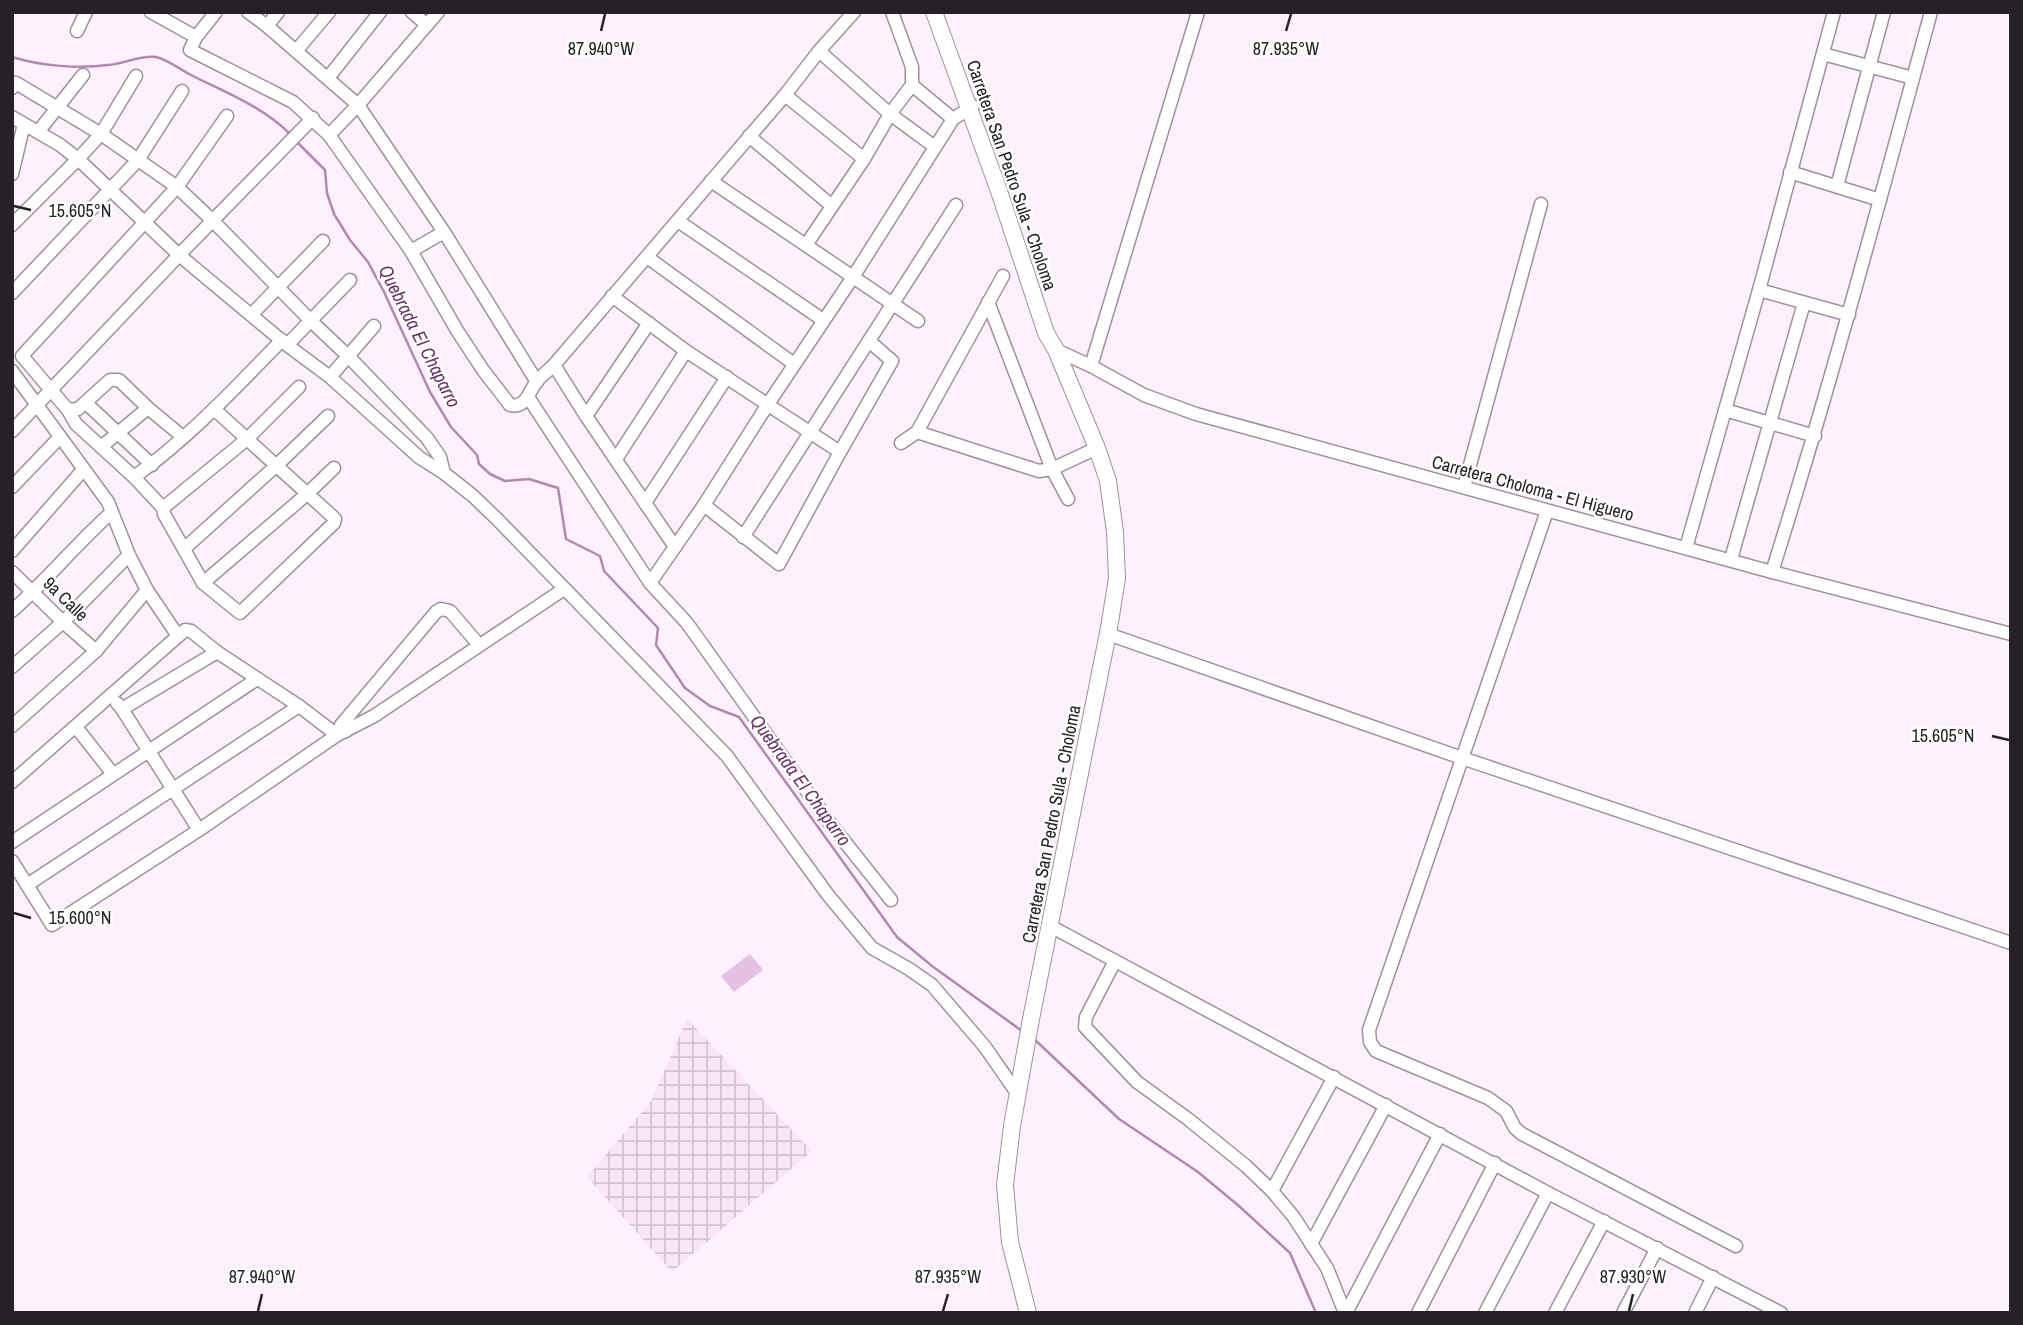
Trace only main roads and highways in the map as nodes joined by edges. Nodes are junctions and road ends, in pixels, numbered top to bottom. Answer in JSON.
{"nodes":[{"id":1,"x":934,"y":12,"type":"edge"},
{"id":2,"x":940,"y":12,"type":"edge"},
{"id":3,"x":971,"y":108,"type":"junction"},
{"id":4,"x":1028,"y":1313,"type":"edge"}],
"edges":[{"from":1,"to":3,"type":"main road","name":"Carretera San Pedro Sula - Choloma"},
{"from":2,"to":3,"type":"main road","name":"Carretera San Pedro Sula - Choloma"},
{"from":3,"to":4,"type":"main road","name":"Carretera San Pedro Sula - Choloma"}]}
